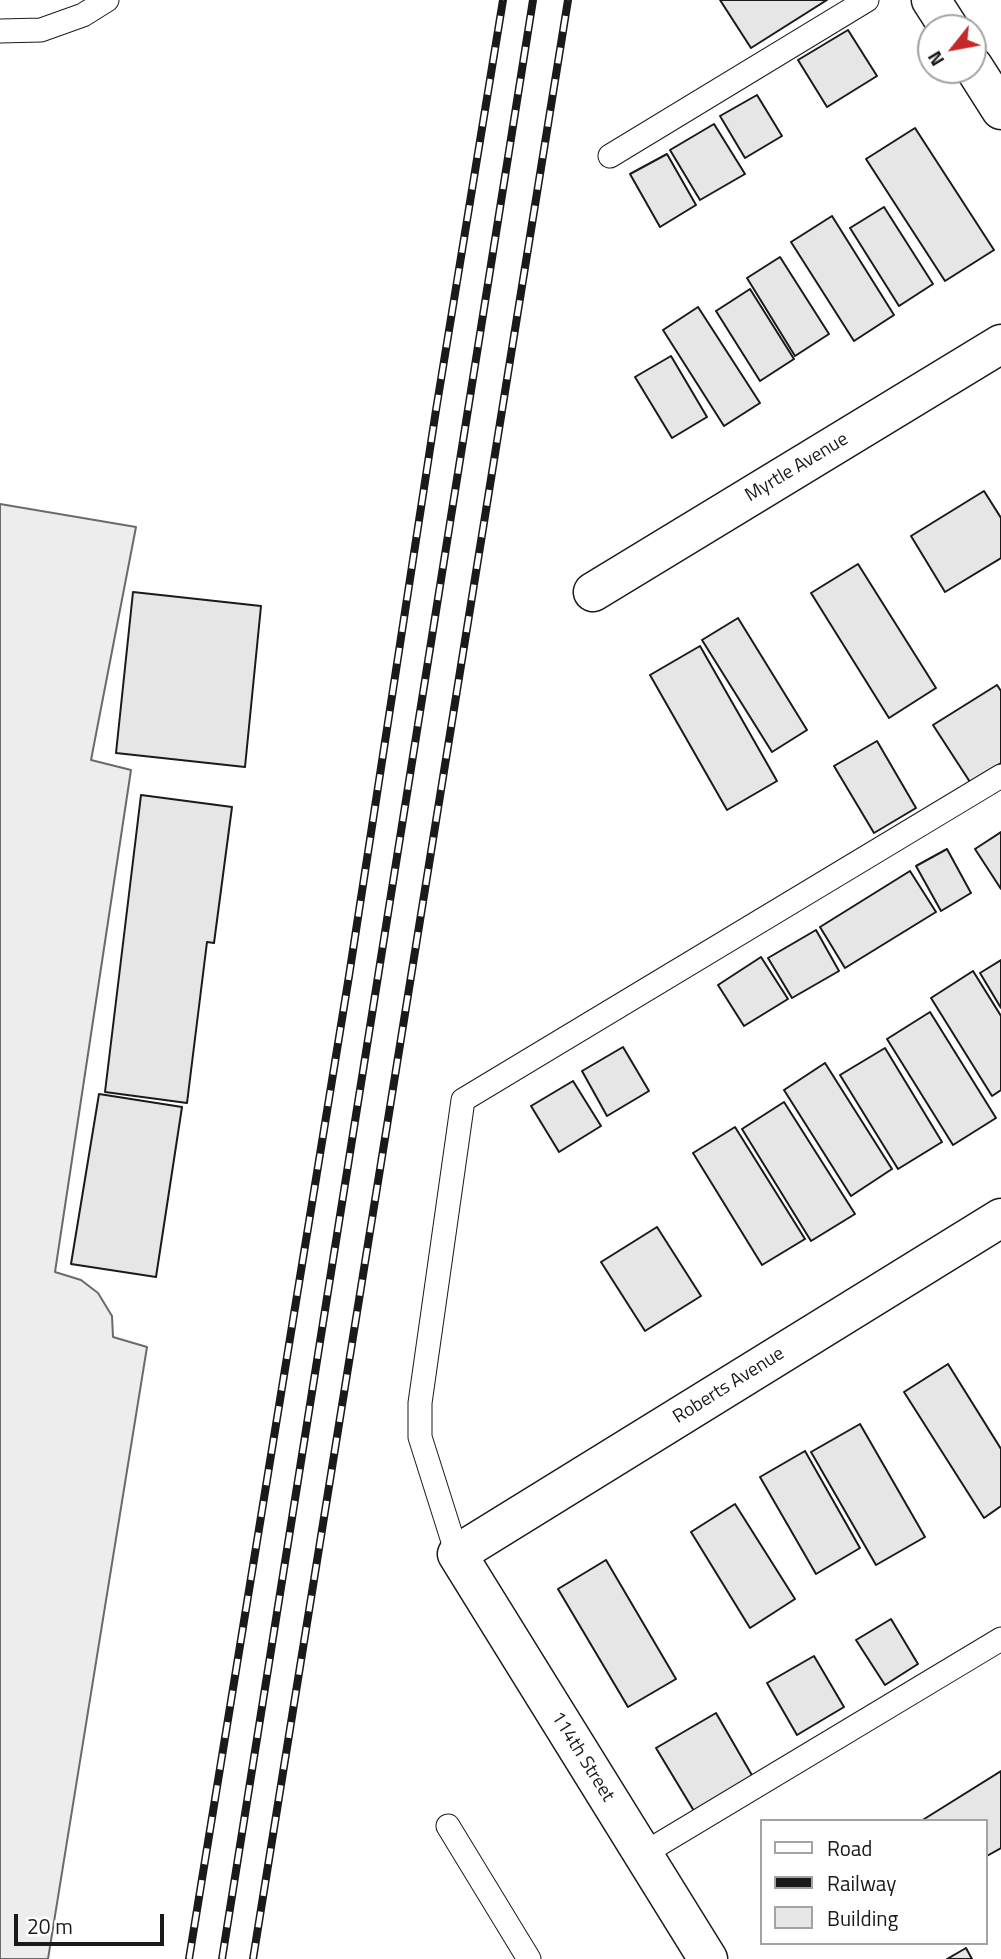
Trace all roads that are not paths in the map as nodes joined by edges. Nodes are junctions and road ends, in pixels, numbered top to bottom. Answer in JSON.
{"nodes":[{"id":1,"x":107,"y":0,"type":"edge"},
{"id":2,"x":867,"y":0,"type":"edge"},
{"id":3,"x":0,"y":31,"type":"edge"},
{"id":4,"x":984,"y":84,"type":"edge"},
{"id":5,"x":1001,"y":110,"type":"edge"},
{"id":6,"x":610,"y":156,"type":"dead end"},
{"id":7,"x":1001,"y":344,"type":"edge"},
{"id":8,"x":593,"y":592,"type":"dead end"},
{"id":9,"x":1001,"y":776,"type":"edge"},
{"id":10,"x":1001,"y":1218,"type":"edge"},
{"id":11,"x":457,"y":1554,"type":"junction"},
{"id":12,"x":1001,"y":1639,"type":"edge"},
{"id":13,"x":448,"y":1826,"type":"dead end"},
{"id":14,"x":643,"y":1854,"type":"junction"},
{"id":15,"x":529,"y":1959,"type":"edge"},
{"id":16,"x":708,"y":1959,"type":"edge"}],
"edges":[{"from":1,"to":3,"type":"lane"},
{"from":2,"to":6,"type":"lane"},
{"from":4,"to":5,"type":"street"},
{"from":7,"to":8,"type":"street","name":"Myrtle Avenue"},
{"from":9,"to":11,"type":"lane"},
{"from":10,"to":11,"type":"street","name":"Roberts Avenue"},
{"from":11,"to":14,"type":"street","name":"114th Street"},
{"from":12,"to":14,"type":"lane"},
{"from":13,"to":15,"type":"lane"},
{"from":14,"to":16,"type":"street","name":"114th Street"}]}
